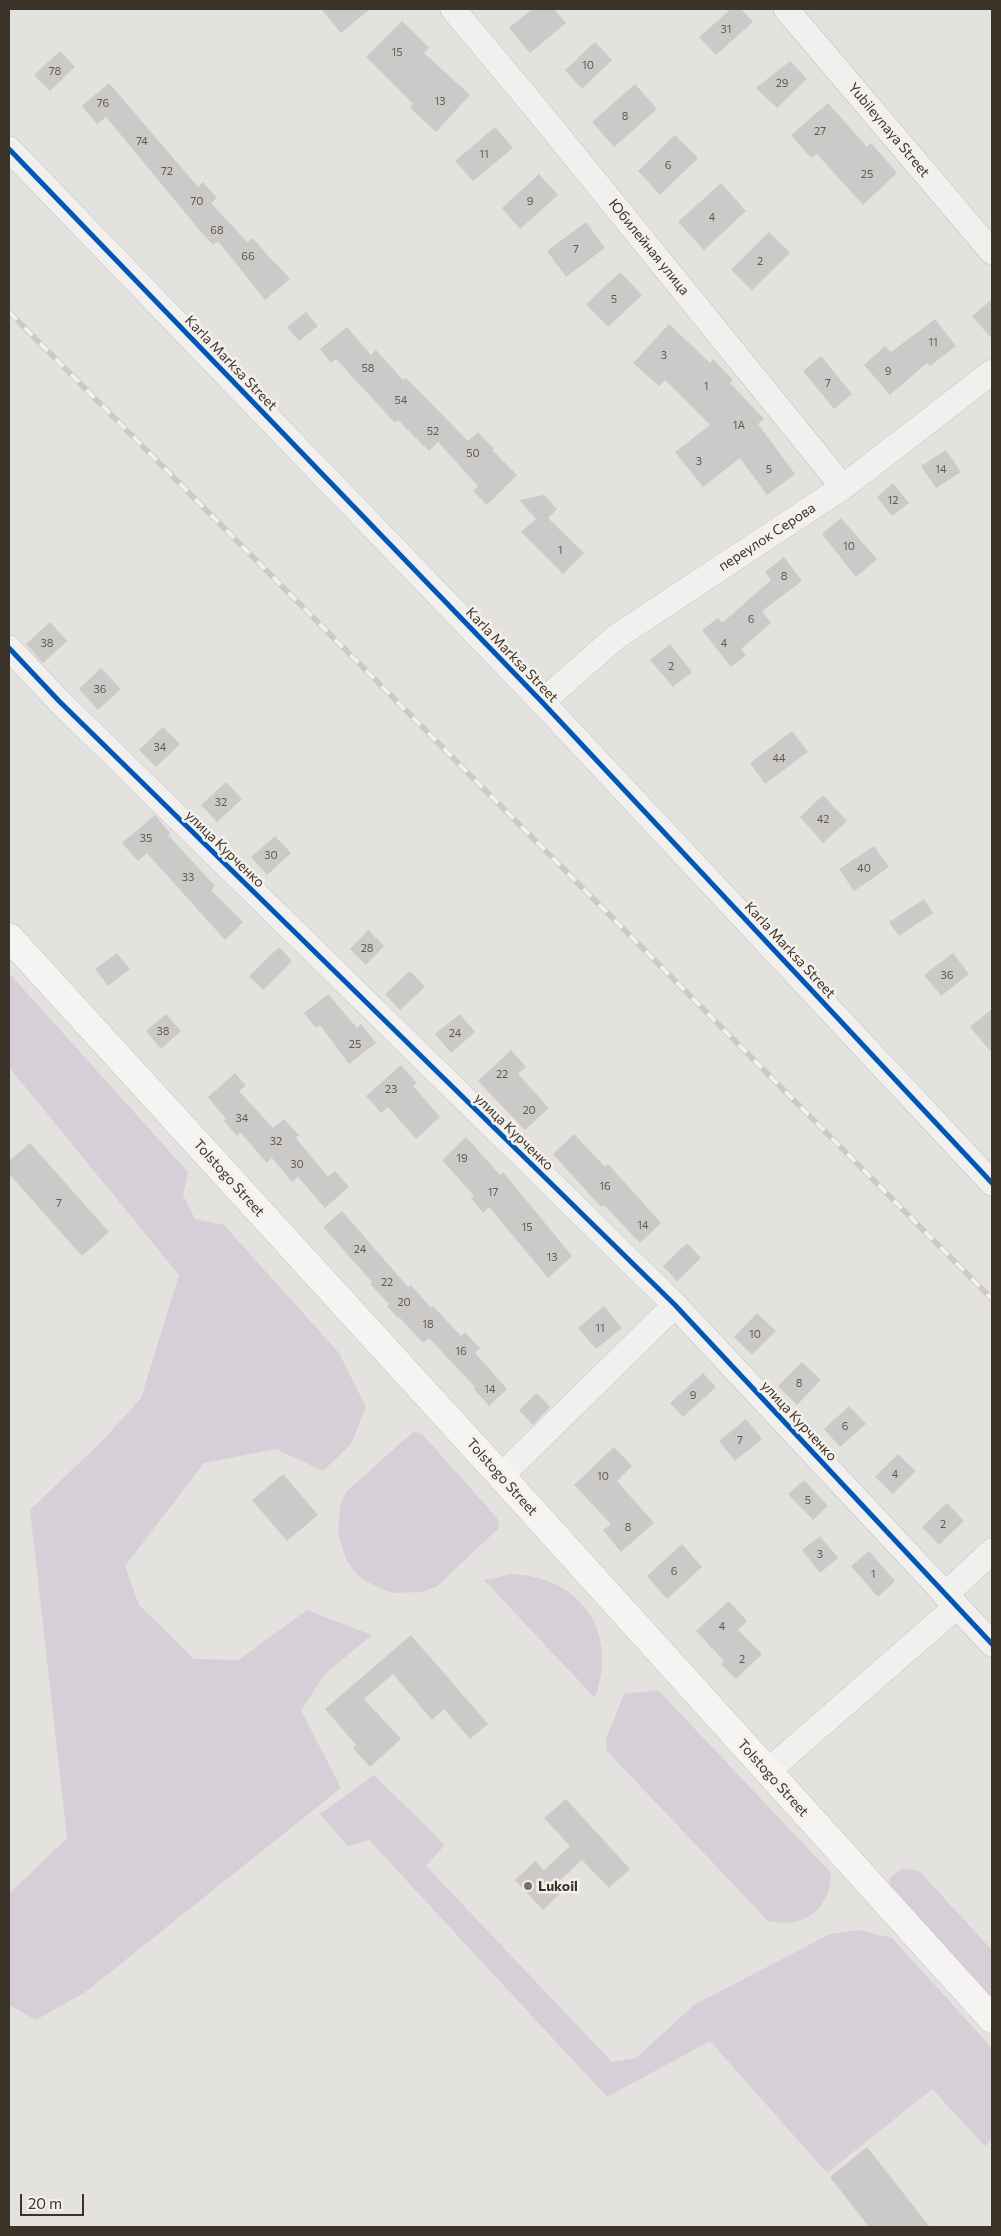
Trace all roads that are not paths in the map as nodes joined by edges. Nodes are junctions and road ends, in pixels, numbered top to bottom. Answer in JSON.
{"nodes":[{"id":1,"x":453,"y":9,"type":"edge"},
{"id":2,"x":786,"y":9,"type":"edge"},
{"id":3,"x":9,"y":149,"type":"edge"},
{"id":4,"x":992,"y":252,"type":"edge"},
{"id":5,"x":992,"y":372,"type":"edge"},
{"id":6,"x":843,"y":487,"type":"junction"},
{"id":7,"x":9,"y":648,"type":"edge"},
{"id":8,"x":542,"y":702,"type":"junction"},
{"id":9,"x":9,"y":937,"type":"edge"},
{"id":10,"x":992,"y":1183,"type":"edge"},
{"id":11,"x":674,"y":1305,"type":"junction"},
{"id":12,"x":501,"y":1476,"type":"junction"},
{"id":13,"x":992,"y":1552,"type":"edge"},
{"id":14,"x":950,"y":1601,"type":"junction"},
{"id":15,"x":992,"y":1644,"type":"edge"},
{"id":16,"x":768,"y":1771,"type":"junction"},
{"id":17,"x":992,"y":2019,"type":"edge"}],
"edges":[{"from":1,"to":6,"type":"street","name":"Юбилейная улица"},
{"from":2,"to":4,"type":"street","name":"Yubileynaya Street"},
{"from":3,"to":8,"type":"street","name":"Karla Marksa Street"},
{"from":5,"to":6,"type":"street","name":"переулок Серова"},
{"from":6,"to":8,"type":"street","name":"переулок Серова"},
{"from":7,"to":11,"type":"street","name":"улица Курченко"},
{"from":8,"to":10,"type":"street","name":"Karla Marksa Street"},
{"from":9,"to":12,"type":"main road","name":"Tolstogo Street"},
{"from":11,"to":12,"type":"street"},
{"from":11,"to":14,"type":"street","name":"улица Курченко"},
{"from":12,"to":16,"type":"main road","name":"Tolstogo Street"},
{"from":13,"to":14,"type":"street"},
{"from":14,"to":15,"type":"street","name":"улица Курченко"},
{"from":14,"to":16,"type":"street"},
{"from":16,"to":17,"type":"main road","name":"Tolstogo Street"}]}
